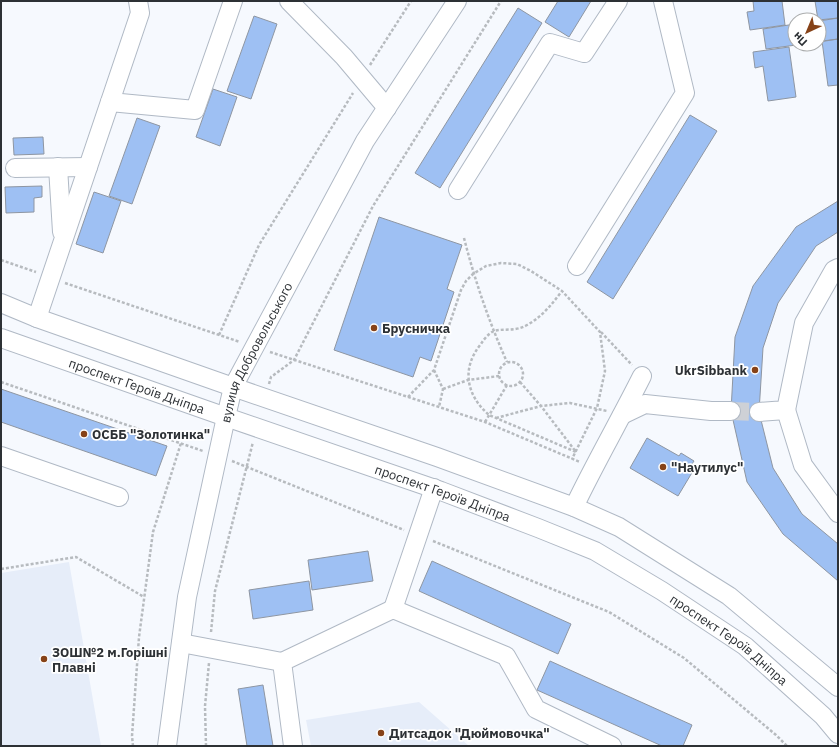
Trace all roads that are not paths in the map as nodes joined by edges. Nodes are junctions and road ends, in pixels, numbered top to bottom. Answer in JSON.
{"nodes":[{"id":1,"x":138,"y":1,"type":"edge"},
{"id":2,"x":233,"y":1,"type":"edge"},
{"id":3,"x":289,"y":1,"type":"edge"},
{"id":4,"x":457,"y":1,"type":"edge"},
{"id":5,"x":618,"y":1,"type":"edge"},
{"id":6,"x":663,"y":1,"type":"edge"},
{"id":7,"x":110,"y":102,"type":"junction"},
{"id":8,"x":387,"y":108,"type":"junction"},
{"id":9,"x":58,"y":167,"type":"junction"},
{"id":10,"x":88,"y":167,"type":"junction"},
{"id":11,"x":15,"y":168,"type":"dead end"},
{"id":12,"x":458,"y":190,"type":"dead end"},
{"id":13,"x":62,"y":242,"type":"junction"},
{"id":14,"x":577,"y":266,"type":"dead end"},
{"id":15,"x":838,"y":268,"type":"edge"},
{"id":16,"x":1,"y":304,"type":"edge"},
{"id":17,"x":37,"y":318,"type":"junction"},
{"id":18,"x":1,"y":338,"type":"edge"},
{"id":19,"x":642,"y":376,"type":"road end"},
{"id":20,"x":234,"y":387,"type":"junction"},
{"id":21,"x":786,"y":410,"type":"junction"},
{"id":22,"x":730,"y":412,"type":"tunnel mouth"},
{"id":23,"x":759,"y":412,"type":"tunnel mouth"},
{"id":24,"x":622,"y":415,"type":"junction"},
{"id":25,"x":226,"y":417,"type":"junction"},
{"id":26,"x":1,"y":456,"type":"edge"},
{"id":27,"x":434,"y":488,"type":"junction"},
{"id":28,"x":831,"y":492,"type":"edge"},
{"id":29,"x":119,"y":497,"type":"dead end"},
{"id":30,"x":574,"y":507,"type":"junction"},
{"id":31,"x":838,"y":513,"type":"edge"},
{"id":32,"x":393,"y":609,"type":"junction"},
{"id":33,"x":181,"y":643,"type":"junction"},
{"id":34,"x":282,"y":662,"type":"junction"},
{"id":35,"x":838,"y":687,"type":"edge"},
{"id":36,"x":838,"y":734,"type":"edge"},
{"id":37,"x":168,"y":746,"type":"edge"},
{"id":38,"x":293,"y":746,"type":"edge"},
{"id":39,"x":612,"y":746,"type":"edge"}],
"edges":[{"from":1,"to":7,"type":"street"},
{"from":2,"to":7,"type":"street"},
{"from":3,"to":8,"type":"street"},
{"from":4,"to":8,"type":"street","name":"вулиця Добровольського"},
{"from":5,"to":12,"type":"street"},
{"from":6,"to":14,"type":"street"},
{"from":7,"to":10,"type":"street"},
{"from":8,"to":20,"type":"street","name":"вулиця Добровольського"},
{"from":9,"to":10,"type":"street"},
{"from":9,"to":11,"type":"street"},
{"from":9,"to":13,"type":"street"},
{"from":10,"to":13,"type":"street"},
{"from":13,"to":17,"type":"street"},
{"from":15,"to":21,"type":"street"},
{"from":16,"to":17,"type":"street"},
{"from":17,"to":20,"type":"street"},
{"from":18,"to":25,"type":"street","name":"проспект Героїв Дніпра"},
{"from":19,"to":24,"type":"street"},
{"from":20,"to":25,"type":"street","name":"вулиця Добровольського"},
{"from":20,"to":30,"type":"street"},
{"from":21,"to":23,"type":"street"},
{"from":21,"to":28,"type":"street"},
{"from":22,"to":24,"type":"street"},
{"from":24,"to":30,"type":"street"},
{"from":25,"to":27,"type":"street","name":"проспект Героїв Дніпра"},
{"from":25,"to":33,"type":"street","name":"вулиця Добровольського"},
{"from":26,"to":29,"type":"street"},
{"from":27,"to":32,"type":"street"},
{"from":27,"to":36,"type":"street","name":"проспект Героїв Дніпра"},
{"from":28,"to":31,"type":"street"},
{"from":30,"to":35,"type":"street"},
{"from":32,"to":34,"type":"street"},
{"from":32,"to":39,"type":"street"},
{"from":33,"to":34,"type":"street"},
{"from":33,"to":37,"type":"street","name":"вулиця Добровольського"},
{"from":34,"to":38,"type":"street"}]}
